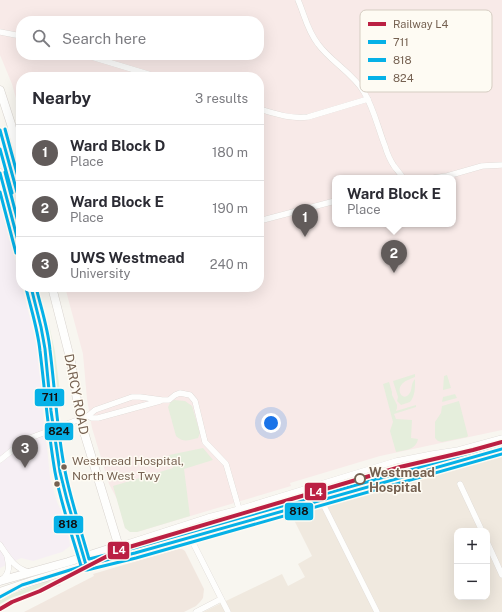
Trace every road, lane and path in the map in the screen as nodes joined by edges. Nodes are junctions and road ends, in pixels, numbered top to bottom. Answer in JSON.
{"nodes":[{"id":1,"x":298,"y":0,"type":"edge"},
{"id":2,"x":0,"y":32,"type":"edge"},
{"id":3,"x":16,"y":35,"type":"edge"},
{"id":4,"x":102,"y":60,"type":"edge"},
{"id":5,"x":141,"y":72,"type":"edge"},
{"id":6,"x":360,"y":87,"type":"edge"},
{"id":7,"x":0,"y":90,"type":"edge"},
{"id":8,"x":363,"y":92,"type":"edge"},
{"id":9,"x":368,"y":99,"type":"junction"},
{"id":10,"x":264,"y":110,"type":"edge"},
{"id":11,"x":16,"y":146,"type":"edge"},
{"id":12,"x":502,"y":165,"type":"edge"},
{"id":13,"x":0,"y":173,"type":"edge"},
{"id":14,"x":401,"y":175,"type":"edge"},
{"id":15,"x":450,"y":175,"type":"edge"},
{"id":16,"x":332,"y":202,"type":"edge"},
{"id":17,"x":264,"y":220,"type":"edge"},
{"id":18,"x":16,"y":233,"type":"edge"},
{"id":19,"x":32,"y":292,"type":"edge"},
{"id":20,"x":53,"y":292,"type":"edge"},
{"id":21,"x":162,"y":400,"type":"junction"},
{"id":22,"x":88,"y":416,"type":"junction"},
{"id":23,"x":80,"y":419,"type":"junction"},
{"id":24,"x":53,"y":429,"type":"junction"},
{"id":25,"x":502,"y":438,"type":"edge"},
{"id":26,"x":502,"y":449,"type":"edge"},
{"id":27,"x":0,"y":460,"type":"edge"},
{"id":28,"x":460,"y":484,"type":"dead end"},
{"id":29,"x":314,"y":486,"type":"junction"},
{"id":30,"x":321,"y":501,"type":"junction"},
{"id":31,"x":239,"y":509,"type":"junction"},
{"id":32,"x":481,"y":528,"type":"edge"},
{"id":33,"x":190,"y":537,"type":"junction"},
{"id":34,"x":0,"y":545,"type":"edge"},
{"id":35,"x":118,"y":546,"type":"junction"},
{"id":36,"x":490,"y":549,"type":"edge"},
{"id":37,"x":7,"y":556,"type":"junction"},
{"id":38,"x":84,"y":557,"type":"junction"},
{"id":39,"x":122,"y":557,"type":"junction"},
{"id":40,"x":86,"y":565,"type":"junction"},
{"id":41,"x":29,"y":572,"type":"junction"},
{"id":42,"x":502,"y":575,"type":"edge"},
{"id":43,"x":1,"y":581,"type":"edge"},
{"id":44,"x":22,"y":585,"type":"junction"},
{"id":45,"x":0,"y":592,"type":"edge"},
{"id":46,"x":0,"y":597,"type":"edge"},
{"id":47,"x":221,"y":599,"type":"junction"},
{"id":48,"x":196,"y":612,"type":"edge"},
{"id":49,"x":228,"y":612,"type":"edge"},
{"id":50,"x":377,"y":612,"type":"edge"}],
"edges":[{"from":1,"to":6,"type":"street"},
{"from":2,"to":3,"type":"street"},
{"from":4,"to":5,"type":"street"},
{"from":7,"to":11,"type":"street"},
{"from":8,"to":9,"type":"street"},
{"from":9,"to":10,"type":"street"},
{"from":9,"to":14,"type":"street"},
{"from":12,"to":15,"type":"street"},
{"from":13,"to":18,"type":"street"},
{"from":16,"to":17,"type":"street"},
{"from":19,"to":24,"type":"street","name":"DARCY ROAD"},
{"from":20,"to":23,"type":"street","name":"DARCY ROAD"},
{"from":21,"to":22,"type":"street"},
{"from":21,"to":22,"type":"street"},
{"from":21,"to":31,"type":"street"},
{"from":22,"to":23,"type":"street"},
{"from":23,"to":24,"type":"street"},
{"from":23,"to":35,"type":"street","name":"DARCY ROAD"},
{"from":24,"to":27,"type":"street"},
{"from":24,"to":38,"type":"street","name":"DARCY ROAD"},
{"from":25,"to":29,"type":"street"},
{"from":26,"to":30,"type":"street"},
{"from":28,"to":32,"type":"street"},
{"from":29,"to":30,"type":"street"},
{"from":29,"to":31,"type":"street"},
{"from":30,"to":33,"type":"street"},
{"from":30,"to":50,"type":"street"},
{"from":31,"to":35,"type":"street"},
{"from":33,"to":39,"type":"street"},
{"from":33,"to":47,"type":"street"},
{"from":34,"to":37,"type":"street"},
{"from":35,"to":38,"type":"street"},
{"from":35,"to":39,"type":"street","name":"DARCY ROAD"},
{"from":36,"to":42,"type":"street"},
{"from":37,"to":41,"type":"street"},
{"from":37,"to":43,"type":"street"},
{"from":38,"to":40,"type":"street","name":"DARCY ROAD"},
{"from":38,"to":41,"type":"street"},
{"from":39,"to":40,"type":"street"},
{"from":40,"to":44,"type":"street"},
{"from":41,"to":43,"type":"street"},
{"from":44,"to":45,"type":"street"},
{"from":44,"to":46,"type":"street"},
{"from":47,"to":48,"type":"street"},
{"from":47,"to":49,"type":"street"}]}
